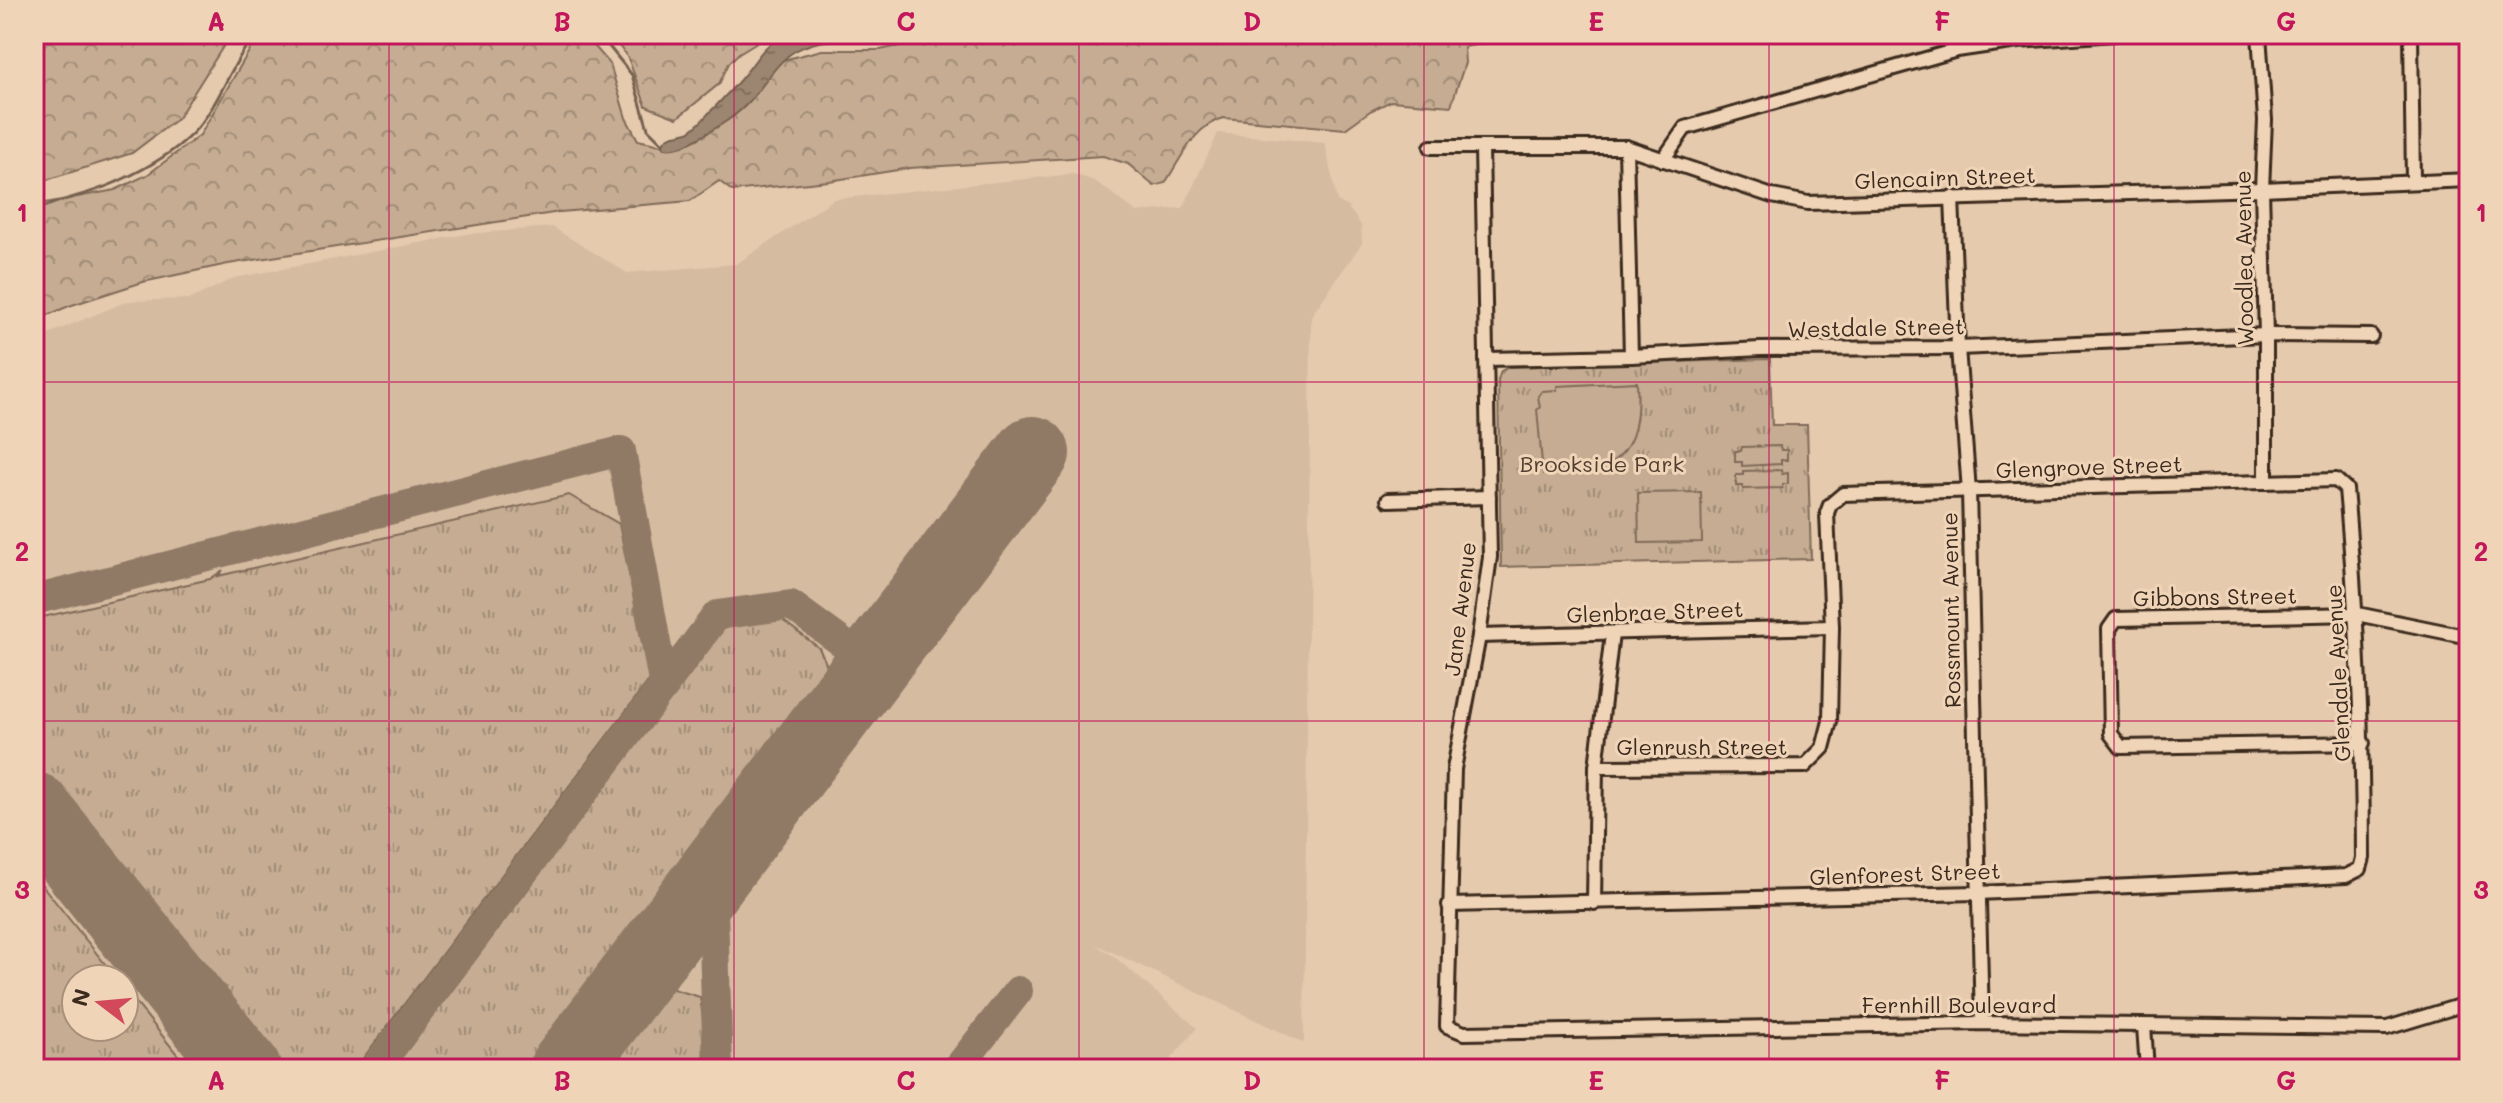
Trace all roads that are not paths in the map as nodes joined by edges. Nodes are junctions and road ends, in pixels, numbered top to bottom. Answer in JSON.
{"nodes":[{"id":1,"x":2114,"y":34,"type":"edge"},
{"id":2,"x":2259,"y":34,"type":"edge"},
{"id":3,"x":2411,"y":34,"type":"edge"},
{"id":4,"x":2018,"y":37,"type":"edge"},
{"id":5,"x":1431,"y":147,"type":"dead end"},
{"id":6,"x":1626,"y":147,"type":"junction"},
{"id":7,"x":1482,"y":148,"type":"junction"},
{"id":8,"x":1663,"y":160,"type":"junction"},
{"id":9,"x":2469,"y":180,"type":"edge"},
{"id":10,"x":2413,"y":181,"type":"junction"},
{"id":11,"x":2262,"y":189,"type":"junction"},
{"id":12,"x":1952,"y":197,"type":"junction"},
{"id":13,"x":2266,"y":335,"type":"junction"},
{"id":14,"x":2371,"y":336,"type":"dead end"},
{"id":15,"x":1958,"y":348,"type":"junction"},
{"id":16,"x":1631,"y":356,"type":"junction"},
{"id":17,"x":1486,"y":359,"type":"junction"},
{"id":18,"x":2336,"y":480,"type":"joint"},
{"id":19,"x":2266,"y":482,"type":"junction"},
{"id":20,"x":1969,"y":491,"type":"junction"},
{"id":21,"x":1843,"y":494,"type":"joint"},
{"id":22,"x":1489,"y":497,"type":"junction"},
{"id":23,"x":1388,"y":500,"type":"dead end"},
{"id":24,"x":2357,"y":614,"type":"junction"},
{"id":25,"x":1832,"y":627,"type":"junction"},
{"id":26,"x":1612,"y":634,"type":"junction"},
{"id":27,"x":1479,"y":636,"type":"junction"},
{"id":28,"x":2469,"y":637,"type":"edge"},
{"id":29,"x":2363,"y":743,"type":"junction"},
{"id":30,"x":1596,"y":767,"type":"junction"},
{"id":31,"x":2360,"y":869,"type":"joint"},
{"id":32,"x":1978,"y":893,"type":"junction"},
{"id":33,"x":1594,"y":903,"type":"junction"},
{"id":34,"x":1449,"y":905,"type":"junction"},
{"id":35,"x":2469,"y":1003,"type":"edge"},
{"id":36,"x":1982,"y":1023,"type":"junction"},
{"id":37,"x":1447,"y":1026,"type":"joint"},
{"id":38,"x":2144,"y":1026,"type":"junction"},
{"id":39,"x":2147,"y":1069,"type":"edge"}],
"edges":[{"from":1,"to":4,"type":"street"},
{"from":2,"to":11,"type":"street","name":"Woodlea Avenue"},
{"from":3,"to":10,"type":"street"},
{"from":4,"to":8,"type":"street"},
{"from":5,"to":7,"type":"street","name":"Glencairn Street"},
{"from":6,"to":7,"type":"street","name":"Glencairn Street"},
{"from":6,"to":8,"type":"street","name":"Glencairn Street"},
{"from":6,"to":16,"type":"street"},
{"from":7,"to":17,"type":"street","name":"Jane Avenue"},
{"from":8,"to":12,"type":"street","name":"Glencairn Street"},
{"from":9,"to":10,"type":"street","name":"Glencairn Street"},
{"from":10,"to":11,"type":"street","name":"Glencairn Street"},
{"from":11,"to":12,"type":"street","name":"Glencairn Street"},
{"from":11,"to":13,"type":"street","name":"Woodlea Avenue"},
{"from":12,"to":15,"type":"street","name":"Rossmount Avenue"},
{"from":13,"to":14,"type":"street","name":"Westdale Street"},
{"from":13,"to":15,"type":"street","name":"Westdale Street"},
{"from":13,"to":19,"type":"street","name":"Woodlea Avenue"},
{"from":15,"to":16,"type":"street","name":"Westdale Street"},
{"from":15,"to":20,"type":"street","name":"Rossmount Avenue"},
{"from":16,"to":17,"type":"street","name":"Westdale Street"},
{"from":17,"to":22,"type":"street","name":"Jane Avenue"},
{"from":18,"to":19,"type":"street","name":"Glengrove Street"},
{"from":18,"to":24,"type":"street","name":"Glendale Avenue"},
{"from":19,"to":20,"type":"street","name":"Glengrove Street"},
{"from":20,"to":21,"type":"street","name":"Glengrove Street"},
{"from":20,"to":32,"type":"street","name":"Rossmount Avenue"},
{"from":21,"to":25,"type":"street","name":"Glenrush Street"},
{"from":22,"to":23,"type":"street"},
{"from":22,"to":27,"type":"street","name":"Jane Avenue"},
{"from":24,"to":28,"type":"street","name":"Gibbons Street"},
{"from":24,"to":29,"type":"street","name":"Glendale Avenue"},
{"from":24,"to":29,"type":"street","name":"Gibbons Street"},
{"from":25,"to":26,"type":"street","name":"Glenbrae Street"},
{"from":25,"to":30,"type":"street","name":"Glenrush Street"},
{"from":26,"to":27,"type":"street","name":"Glenbrae Street"},
{"from":26,"to":30,"type":"street"},
{"from":27,"to":34,"type":"street","name":"Jane Avenue"},
{"from":29,"to":31,"type":"street","name":"Glendale Avenue"},
{"from":30,"to":33,"type":"street"},
{"from":31,"to":32,"type":"street","name":"Glenforest Street"},
{"from":32,"to":33,"type":"street","name":"Glenforest Street"},
{"from":32,"to":36,"type":"street","name":"Rossmount Avenue"},
{"from":33,"to":34,"type":"street","name":"Glenforest Street"},
{"from":34,"to":37,"type":"street","name":"Jane Avenue"},
{"from":35,"to":38,"type":"street","name":"Fernhill Boulevard"},
{"from":36,"to":37,"type":"street","name":"Fernhill Boulevard"},
{"from":36,"to":38,"type":"street","name":"Fernhill Boulevard"},
{"from":38,"to":39,"type":"street"}]}
